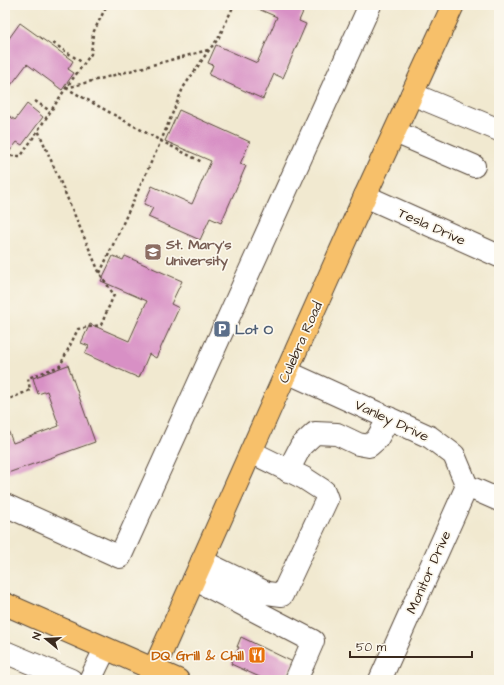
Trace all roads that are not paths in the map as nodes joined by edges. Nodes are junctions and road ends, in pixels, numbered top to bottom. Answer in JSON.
{"nodes":[{"id":1,"x":370,"y":5,"type":"edge"},
{"id":2,"x":453,"y":5,"type":"edge"},
{"id":3,"x":412,"y":94,"type":"junction"},
{"id":4,"x":499,"y":130,"type":"edge"},
{"id":5,"x":395,"y":132,"type":"junction"},
{"id":6,"x":474,"y":166,"type":"dead end"},
{"id":7,"x":365,"y":196,"type":"junction"},
{"id":8,"x":499,"y":256,"type":"edge"},
{"id":9,"x":287,"y":372,"type":"junction"},
{"id":10,"x":389,"y":418,"type":"junction"},
{"id":11,"x":251,"y":452,"type":"junction"},
{"id":12,"x":288,"y":471,"type":"junction"},
{"id":13,"x":467,"y":486,"type":"junction"},
{"id":14,"x":499,"y":500,"type":"edge"},
{"id":15,"x":5,"y":505,"type":"edge"},
{"id":16,"x":198,"y":570,"type":"junction"},
{"id":17,"x":5,"y":604,"type":"edge"},
{"id":18,"x":105,"y":649,"type":"junction"},
{"id":19,"x":5,"y":652,"type":"edge"},
{"id":20,"x":151,"y":675,"type":"edge"},
{"id":21,"x":71,"y":680,"type":"edge"},
{"id":22,"x":90,"y":680,"type":"edge"},
{"id":23,"x":178,"y":680,"type":"edge"},
{"id":24,"x":296,"y":680,"type":"edge"},
{"id":25,"x":380,"y":680,"type":"edge"}],
"edges":[{"from":1,"to":15,"type":"street"},
{"from":2,"to":3,"type":"main road","name":"Culebra Road"},
{"from":3,"to":4,"type":"street"},
{"from":3,"to":5,"type":"main road","name":"Culebra Road"},
{"from":5,"to":6,"type":"street"},
{"from":5,"to":7,"type":"main road","name":"Culebra Road"},
{"from":7,"to":8,"type":"street","name":"Tesla Drive"},
{"from":7,"to":9,"type":"main road","name":"Culebra Road"},
{"from":9,"to":10,"type":"street","name":"Vanley Drive"},
{"from":9,"to":11,"type":"main road","name":"Culebra Road"},
{"from":10,"to":12,"type":"street"},
{"from":10,"to":13,"type":"street","name":"Vanley Drive"},
{"from":11,"to":12,"type":"street"},
{"from":11,"to":16,"type":"main road","name":"Culebra Road"},
{"from":12,"to":16,"type":"street"},
{"from":13,"to":14,"type":"street"},
{"from":13,"to":25,"type":"street","name":"Monitor Drive"},
{"from":16,"to":20,"type":"main road","name":"Culebra Road"},
{"from":16,"to":24,"type":"street"},
{"from":17,"to":18,"type":"main road"},
{"from":18,"to":20,"type":"main road"},
{"from":18,"to":22,"type":"street"},
{"from":19,"to":21,"type":"street"},
{"from":20,"to":23,"type":"main road"}]}
